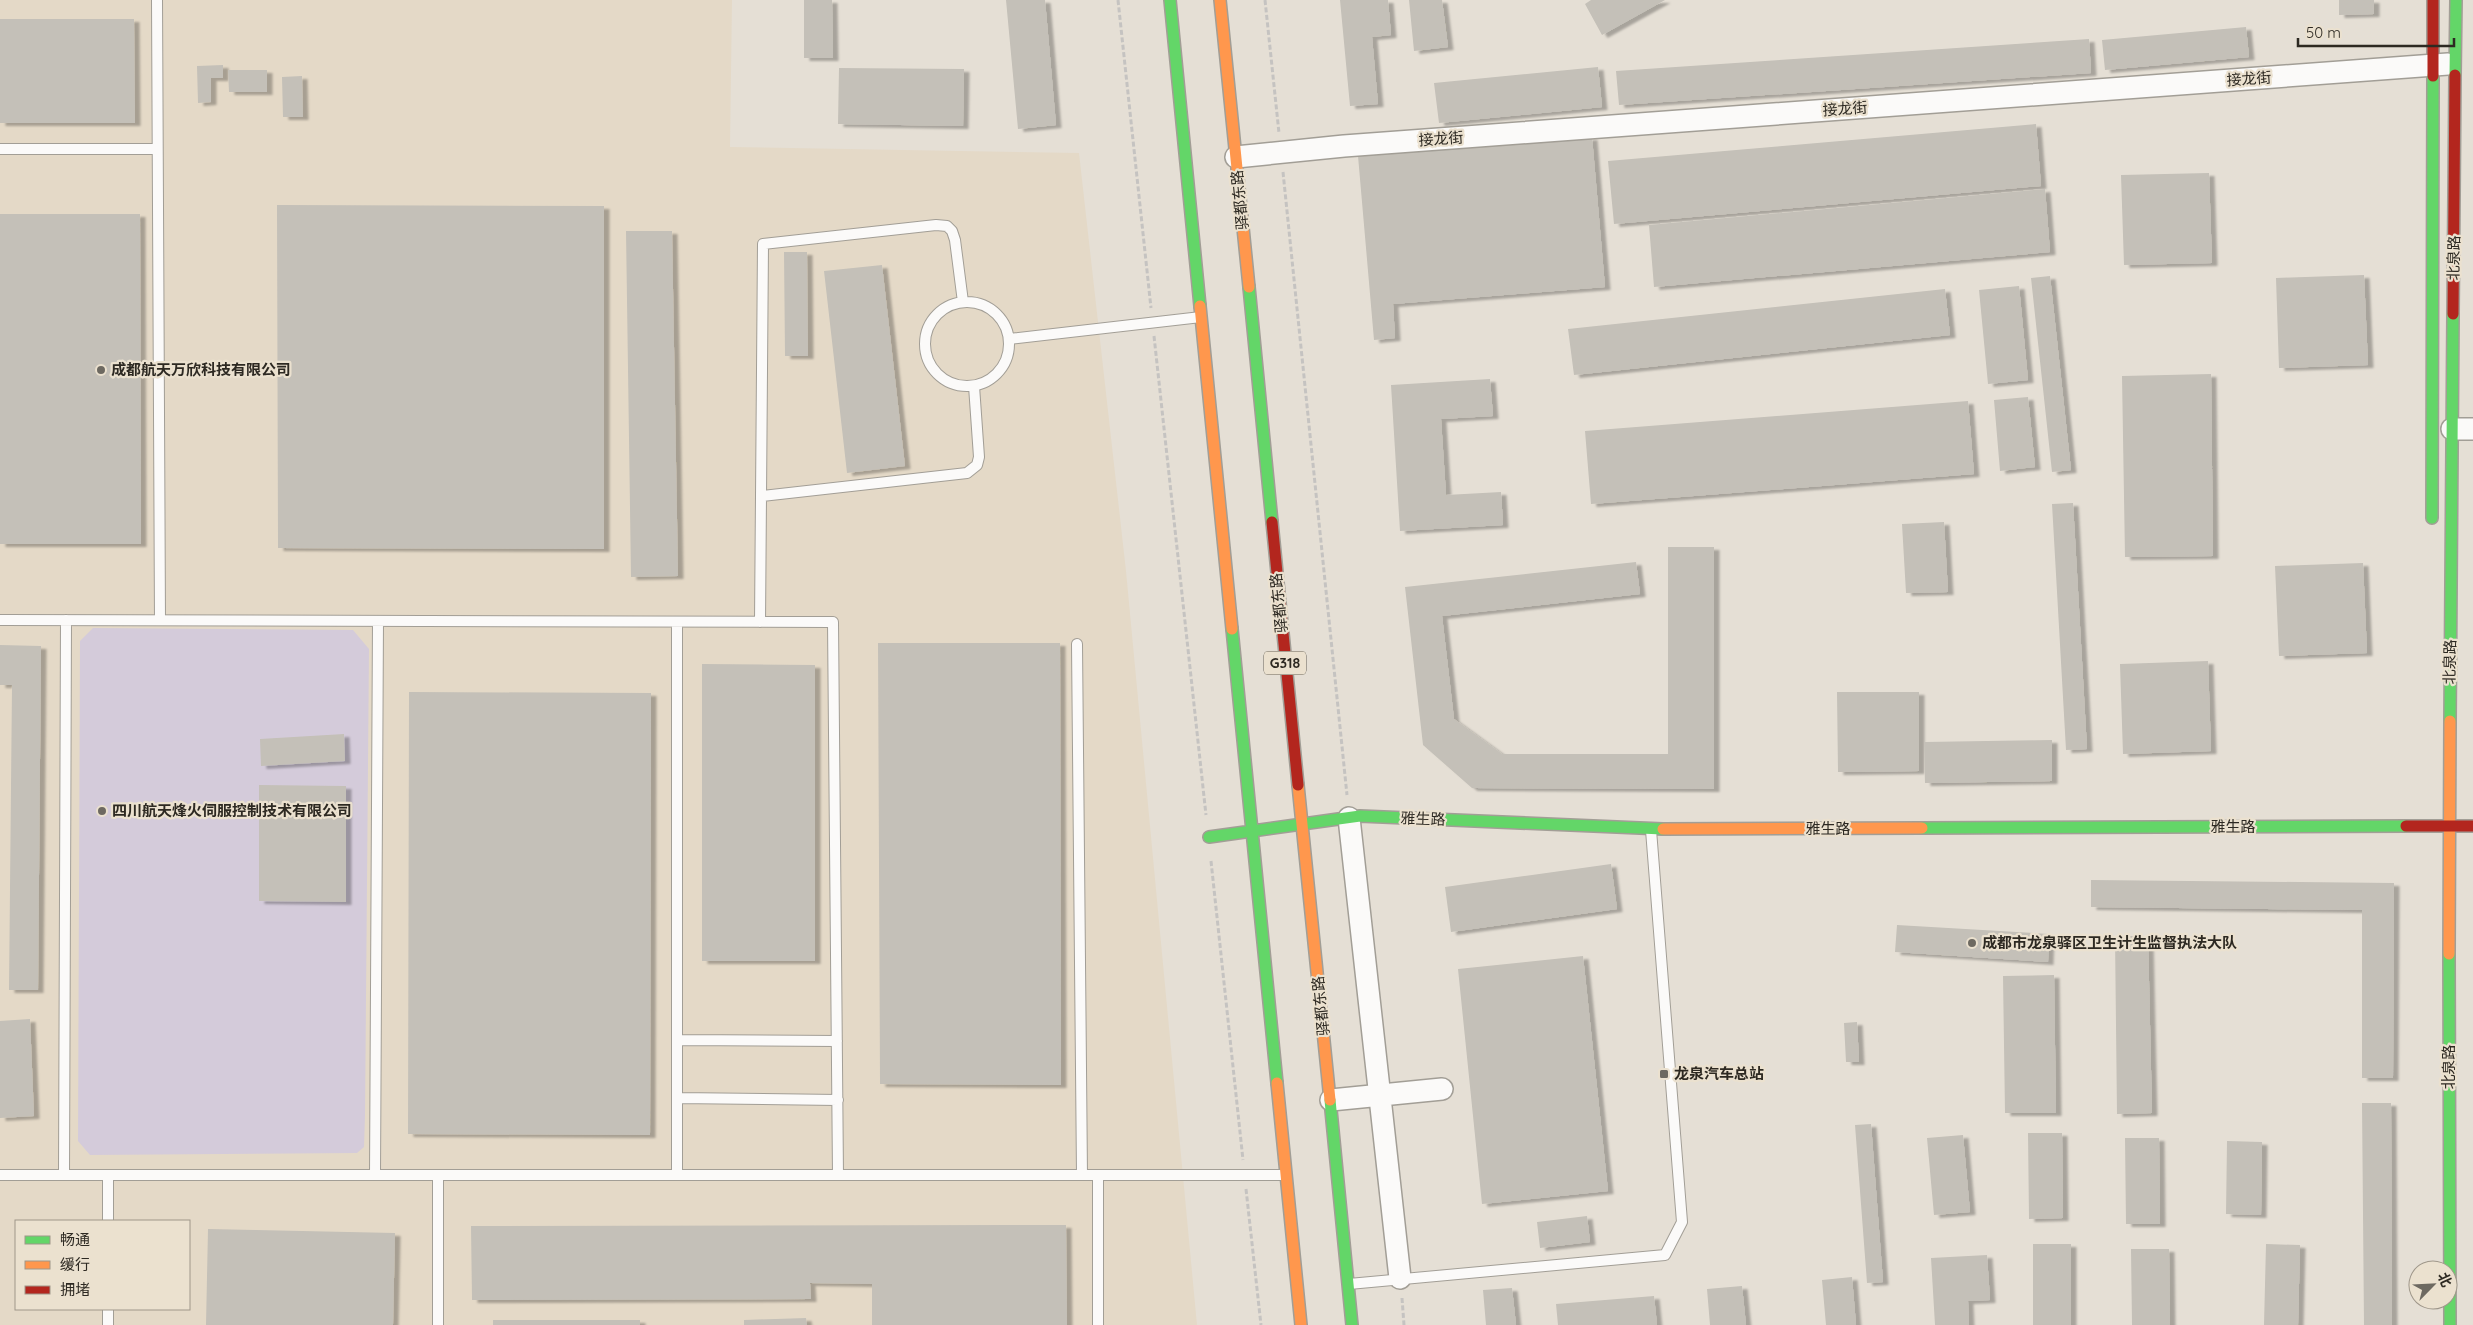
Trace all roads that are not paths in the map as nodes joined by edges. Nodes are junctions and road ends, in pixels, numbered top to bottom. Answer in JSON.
{"nodes":[{"id":1,"x":157,"y":0,"type":"edge"},
{"id":2,"x":1170,"y":0,"type":"edge"},
{"id":3,"x":1220,"y":0,"type":"edge"},
{"id":4,"x":2432,"y":0,"type":"edge"},
{"id":5,"x":2456,"y":0,"type":"edge"},
{"id":6,"x":2455,"y":64,"type":"junction"},
{"id":7,"x":2432,"y":65,"type":"junction"},
{"id":8,"x":0,"y":149,"type":"edge"},
{"id":9,"x":157,"y":149,"type":"junction"},
{"id":10,"x":1236,"y":156,"type":"junction"},
{"id":11,"x":963,"y":302,"type":"junction"},
{"id":12,"x":1202,"y":317,"type":"junction"},
{"id":13,"x":1009,"y":339,"type":"junction"},
{"id":14,"x":974,"y":386,"type":"junction"},
{"id":15,"x":2452,"y":429,"type":"junction"},
{"id":16,"x":2473,"y":429,"type":"edge"},
{"id":17,"x":762,"y":496,"type":"junction"},
{"id":18,"x":2432,"y":530,"type":"dead end"},
{"id":19,"x":0,"y":620,"type":"edge"},
{"id":20,"x":66,"y":620,"type":"junction"},
{"id":21,"x":160,"y":620,"type":"junction"},
{"id":22,"x":378,"y":621,"type":"junction"},
{"id":23,"x":677,"y":622,"type":"junction"},
{"id":24,"x":760,"y":622,"type":"junction"},
{"id":25,"x":1077,"y":644,"type":"dead end"},
{"id":26,"x":1349,"y":818,"type":"junction"},
{"id":27,"x":1301,"y":824,"type":"junction"},
{"id":28,"x":2473,"y":826,"type":"edge"},
{"id":29,"x":2448,"y":827,"type":"junction"},
{"id":30,"x":1253,"y":829,"type":"junction"},
{"id":31,"x":1651,"y":829,"type":"junction"},
{"id":32,"x":1209,"y":836,"type":"road end"},
{"id":33,"x":677,"y":1040,"type":"junction"},
{"id":34,"x":837,"y":1041,"type":"junction"},
{"id":35,"x":1442,"y":1089,"type":"dead end"},
{"id":36,"x":1380,"y":1094,"type":"junction"},
{"id":37,"x":677,"y":1098,"type":"junction"},
{"id":38,"x":838,"y":1100,"type":"junction"},
{"id":39,"x":1331,"y":1100,"type":"junction"},
{"id":40,"x":0,"y":1175,"type":"edge"},
{"id":41,"x":64,"y":1175,"type":"junction"},
{"id":42,"x":108,"y":1175,"type":"junction"},
{"id":43,"x":375,"y":1175,"type":"junction"},
{"id":44,"x":438,"y":1175,"type":"junction"},
{"id":45,"x":677,"y":1175,"type":"junction"},
{"id":46,"x":838,"y":1175,"type":"junction"},
{"id":47,"x":1082,"y":1175,"type":"junction"},
{"id":48,"x":1098,"y":1175,"type":"junction"},
{"id":49,"x":1286,"y":1176,"type":"junction"},
{"id":50,"x":108,"y":1220,"type":"edge"},
{"id":51,"x":1400,"y":1278,"type":"junction"},
{"id":52,"x":1348,"y":1284,"type":"junction"},
{"id":53,"x":108,"y":1310,"type":"edge"},
{"id":54,"x":108,"y":1325,"type":"edge"},
{"id":55,"x":438,"y":1325,"type":"edge"},
{"id":56,"x":1098,"y":1325,"type":"edge"},
{"id":57,"x":1301,"y":1325,"type":"edge"},
{"id":58,"x":1352,"y":1325,"type":"edge"},
{"id":59,"x":2450,"y":1325,"type":"edge"}],
"edges":[{"from":1,"to":9,"type":"lane"},
{"from":2,"to":12,"type":"main road"},
{"from":3,"to":10,"type":"main road","name":"驿都东路","number":"G318"},
{"from":4,"to":7,"type":"main road","name":"北泉路"},
{"from":5,"to":6,"type":"main road","name":"北泉路"},
{"from":6,"to":7,"type":"street","name":"接龙街"},
{"from":6,"to":15,"type":"main road","name":"北泉路"},
{"from":7,"to":10,"type":"street","name":"接龙街"},
{"from":7,"to":18,"type":"main road","name":"北泉路"},
{"from":8,"to":9,"type":"lane"},
{"from":9,"to":21,"type":"lane"},
{"from":10,"to":27,"type":"main road","name":"驿都东路","number":"G318"},
{"from":11,"to":13,"type":"lane"},
{"from":11,"to":14,"type":"lane"},
{"from":11,"to":17,"type":"lane"},
{"from":12,"to":13,"type":"lane"},
{"from":12,"to":30,"type":"main road"},
{"from":13,"to":14,"type":"lane"},
{"from":14,"to":17,"type":"lane"},
{"from":15,"to":16,"type":"street"},
{"from":15,"to":29,"type":"main road","name":"北泉路"},
{"from":17,"to":24,"type":"lane"},
{"from":19,"to":20,"type":"lane"},
{"from":20,"to":21,"type":"lane"},
{"from":20,"to":41,"type":"lane"},
{"from":21,"to":22,"type":"lane"},
{"from":22,"to":23,"type":"lane"},
{"from":22,"to":43,"type":"lane"},
{"from":23,"to":24,"type":"lane"},
{"from":23,"to":33,"type":"lane"},
{"from":24,"to":34,"type":"lane"},
{"from":25,"to":47,"type":"lane"},
{"from":26,"to":27,"type":"main road","name":"雅生路"},
{"from":26,"to":31,"type":"main road","name":"雅生路"},
{"from":26,"to":36,"type":"street"},
{"from":27,"to":30,"type":"main road","name":"雅生路"},
{"from":27,"to":39,"type":"main road","name":"驿都东路","number":"G318"},
{"from":28,"to":29,"type":"main road","name":"雅生路"},
{"from":29,"to":31,"type":"main road","name":"雅生路"},
{"from":29,"to":59,"type":"main road","name":"北泉路"},
{"from":30,"to":32,"type":"main road","name":"雅生路"},
{"from":30,"to":49,"type":"main road"},
{"from":31,"to":51,"type":"lane"},
{"from":33,"to":34,"type":"lane"},
{"from":33,"to":37,"type":"lane"},
{"from":34,"to":38,"type":"lane"},
{"from":35,"to":36,"type":"street"},
{"from":36,"to":39,"type":"street"},
{"from":36,"to":51,"type":"street"},
{"from":37,"to":38,"type":"lane"},
{"from":37,"to":45,"type":"lane"},
{"from":38,"to":46,"type":"lane"},
{"from":39,"to":52,"type":"main road","name":"驿都东路","number":"G318"},
{"from":40,"to":41,"type":"lane"},
{"from":41,"to":42,"type":"lane"},
{"from":42,"to":43,"type":"lane"},
{"from":42,"to":50,"type":"lane"},
{"from":43,"to":44,"type":"lane"},
{"from":44,"to":45,"type":"lane"},
{"from":44,"to":55,"type":"lane"},
{"from":45,"to":46,"type":"lane"},
{"from":46,"to":47,"type":"lane"},
{"from":47,"to":48,"type":"lane"},
{"from":48,"to":49,"type":"lane"},
{"from":48,"to":56,"type":"lane"},
{"from":49,"to":57,"type":"main road"},
{"from":51,"to":52,"type":"lane"},
{"from":52,"to":58,"type":"main road","name":"驿都东路","number":"G318"},
{"from":53,"to":54,"type":"lane"}]}
